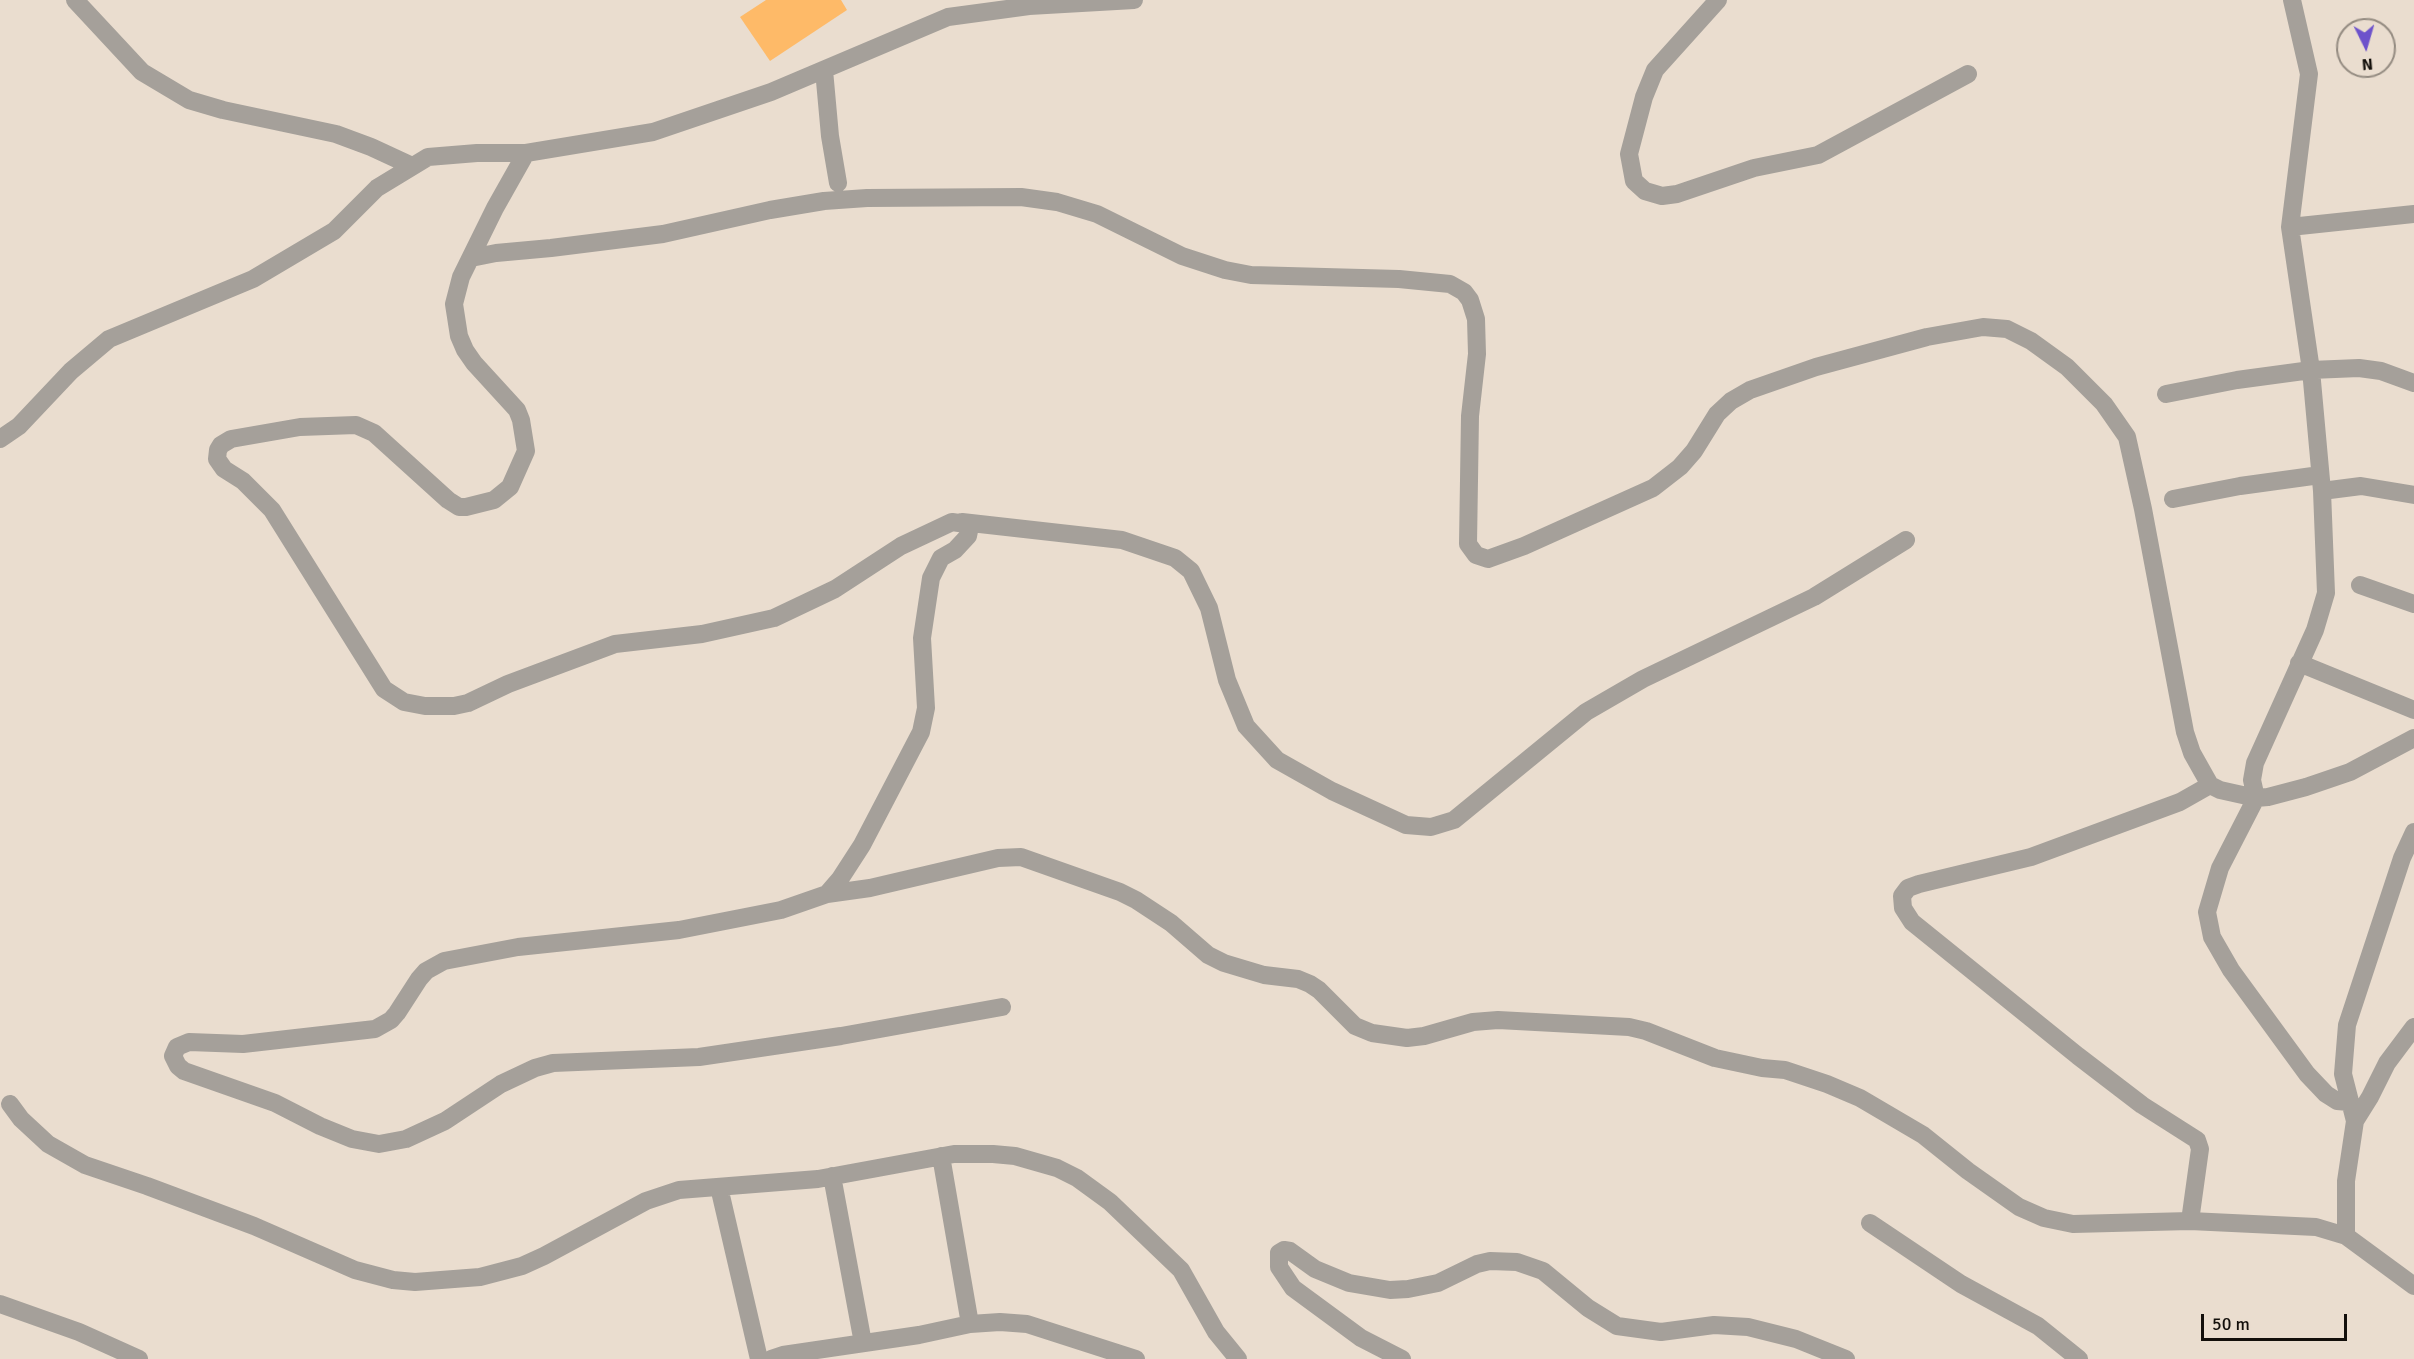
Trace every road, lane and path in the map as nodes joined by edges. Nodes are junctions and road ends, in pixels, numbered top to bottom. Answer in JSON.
{"nodes":[{"id":1,"x":75,"y":0,"type":"edge"},
{"id":2,"x":1134,"y":0,"type":"edge"},
{"id":3,"x":1719,"y":0,"type":"edge"},
{"id":4,"x":2292,"y":0,"type":"edge"},
{"id":5,"x":824,"y":70,"type":"junction"},
{"id":6,"x":1968,"y":74,"type":"dead end"},
{"id":7,"x":526,"y":153,"type":"junction"},
{"id":8,"x":412,"y":166,"type":"junction"},
{"id":9,"x":838,"y":183,"type":"dead end"},
{"id":10,"x":2414,"y":214,"type":"edge"},
{"id":11,"x":2290,"y":227,"type":"junction"},
{"id":12,"x":471,"y":258,"type":"junction"},
{"id":13,"x":2311,"y":370,"type":"junction"},
{"id":14,"x":2414,"y":383,"type":"edge"},
{"id":15,"x":2166,"y":394,"type":"dead end"},
{"id":16,"x":0,"y":440,"type":"edge"},
{"id":17,"x":2321,"y":483,"type":"junction"},
{"id":18,"x":2414,"y":495,"type":"edge"},
{"id":19,"x":2173,"y":499,"type":"dead end"},
{"id":20,"x":962,"y":522,"type":"junction"},
{"id":21,"x":1906,"y":540,"type":"dead end"},
{"id":22,"x":2360,"y":585,"type":"dead end"},
{"id":23,"x":2414,"y":604,"type":"edge"},
{"id":24,"x":2299,"y":663,"type":"junction"},
{"id":25,"x":2414,"y":710,"type":"edge"},
{"id":26,"x":2414,"y":738,"type":"edge"},
{"id":27,"x":2210,"y":785,"type":"junction"},
{"id":28,"x":2256,"y":798,"type":"junction"},
{"id":29,"x":2414,"y":832,"type":"edge"},
{"id":30,"x":2408,"y":864,"type":"edge"},
{"id":31,"x":827,"y":894,"type":"junction"},
{"id":32,"x":1002,"y":1007,"type":"dead end"},
{"id":33,"x":2414,"y":1027,"type":"edge"},
{"id":34,"x":2349,"y":1102,"type":"junction"},
{"id":35,"x":10,"y":1104,"type":"dead end"},
{"id":36,"x":2355,"y":1121,"type":"junction"},
{"id":37,"x":941,"y":1156,"type":"junction"},
{"id":38,"x":832,"y":1176,"type":"junction"},
{"id":39,"x":719,"y":1187,"type":"junction"},
{"id":40,"x":2190,"y":1221,"type":"junction"},
{"id":41,"x":1870,"y":1223,"type":"dead end"},
{"id":42,"x":2346,"y":1236,"type":"junction"},
{"id":43,"x":2414,"y":1286,"type":"edge"},
{"id":44,"x":0,"y":1304,"type":"edge"},
{"id":45,"x":970,"y":1324,"type":"junction"},
{"id":46,"x":863,"y":1343,"type":"junction"},
{"id":47,"x":139,"y":1359,"type":"edge"},
{"id":48,"x":759,"y":1359,"type":"edge"},
{"id":49,"x":771,"y":1359,"type":"edge"},
{"id":50,"x":1136,"y":1359,"type":"edge"},
{"id":51,"x":1238,"y":1359,"type":"edge"},
{"id":52,"x":1402,"y":1359,"type":"edge"},
{"id":53,"x":1846,"y":1359,"type":"edge"},
{"id":54,"x":2079,"y":1359,"type":"edge"}],
"edges":[{"from":1,"to":8,"type":"street"},
{"from":2,"to":5,"type":"street"},
{"from":3,"to":6,"type":"street"},
{"from":4,"to":11,"type":"street"},
{"from":5,"to":7,"type":"street"},
{"from":5,"to":9,"type":"street"},
{"from":7,"to":8,"type":"street"},
{"from":7,"to":12,"type":"street"},
{"from":8,"to":16,"type":"street"},
{"from":10,"to":11,"type":"street"},
{"from":11,"to":13,"type":"street"},
{"from":12,"to":20,"type":"street"},
{"from":12,"to":27,"type":"street"},
{"from":13,"to":14,"type":"street"},
{"from":13,"to":15,"type":"street"},
{"from":13,"to":17,"type":"street"},
{"from":17,"to":18,"type":"street"},
{"from":17,"to":19,"type":"street"},
{"from":17,"to":24,"type":"street"},
{"from":20,"to":21,"type":"street"},
{"from":20,"to":31,"type":"street"},
{"from":22,"to":23,"type":"street"},
{"from":24,"to":25,"type":"street"},
{"from":24,"to":28,"type":"street"},
{"from":26,"to":28,"type":"street"},
{"from":27,"to":28,"type":"street"},
{"from":27,"to":40,"type":"street"},
{"from":28,"to":34,"type":"street"},
{"from":29,"to":30,"type":"street"},
{"from":30,"to":34,"type":"street"},
{"from":31,"to":32,"type":"street"},
{"from":31,"to":40,"type":"street"},
{"from":33,"to":36,"type":"street"},
{"from":34,"to":36,"type":"street"},
{"from":35,"to":39,"type":"street"},
{"from":36,"to":42,"type":"street"},
{"from":37,"to":38,"type":"street"},
{"from":37,"to":45,"type":"street"},
{"from":37,"to":51,"type":"street"},
{"from":38,"to":39,"type":"street"},
{"from":38,"to":46,"type":"street"},
{"from":39,"to":48,"type":"street"},
{"from":40,"to":42,"type":"street"},
{"from":41,"to":54,"type":"street"},
{"from":42,"to":43,"type":"street"},
{"from":44,"to":47,"type":"street"},
{"from":45,"to":46,"type":"street"},
{"from":45,"to":50,"type":"street"},
{"from":46,"to":49,"type":"street"},
{"from":52,"to":53,"type":"street"}]}
